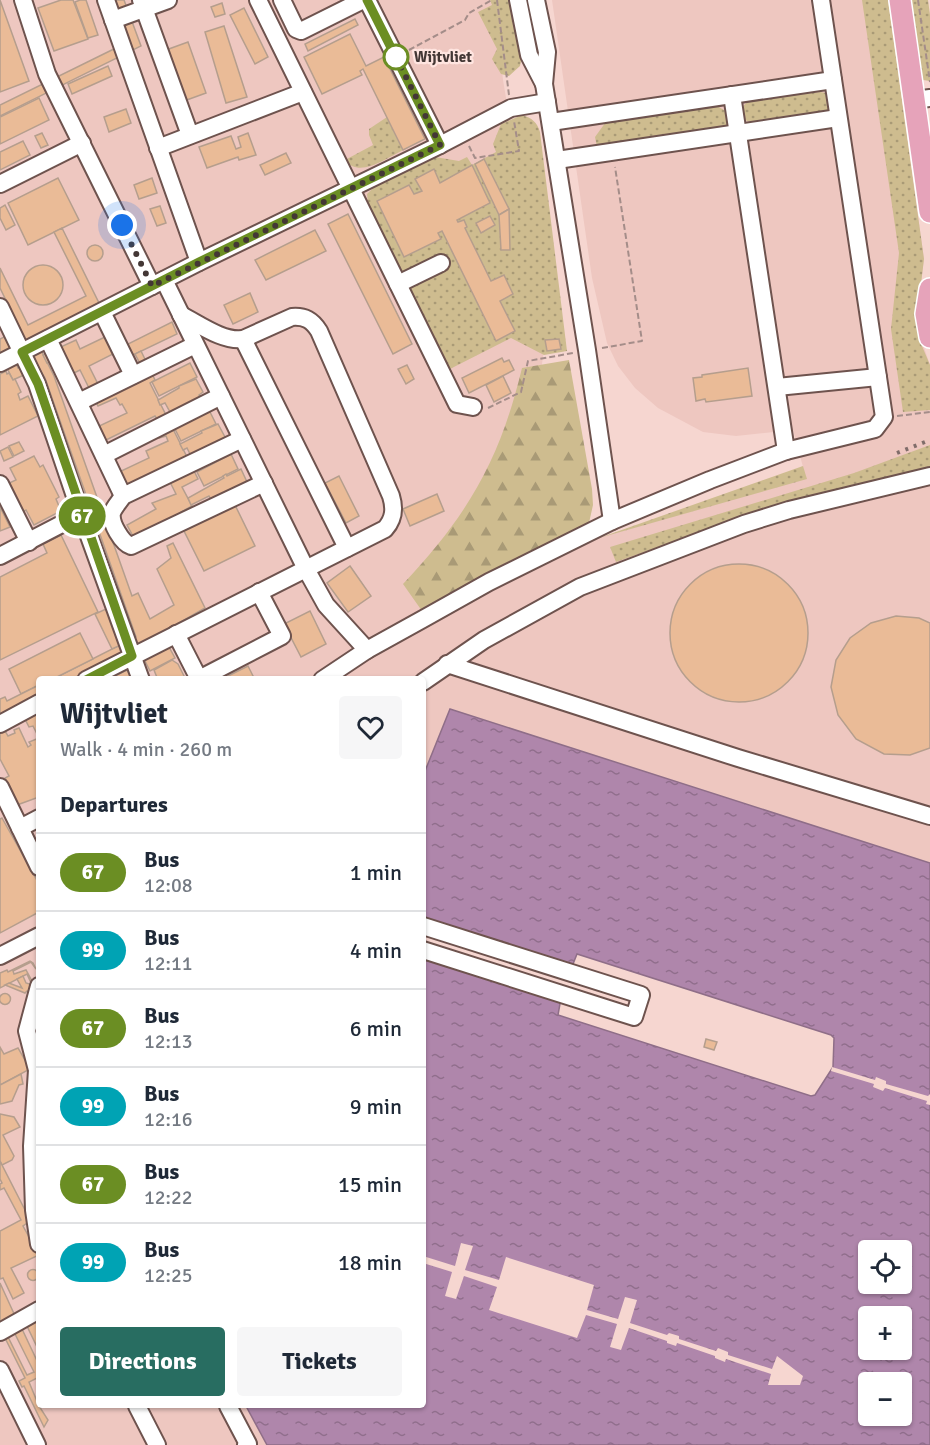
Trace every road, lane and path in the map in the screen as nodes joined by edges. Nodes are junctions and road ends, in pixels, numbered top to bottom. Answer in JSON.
{"nodes":[{"id":1,"x":23,"y":0,"type":"edge"},
{"id":2,"x":106,"y":0,"type":"edge"},
{"id":3,"x":168,"y":0,"type":"edge"},
{"id":4,"x":258,"y":0,"type":"edge"},
{"id":5,"x":282,"y":0,"type":"edge"},
{"id":6,"x":365,"y":0,"type":"edge"},
{"id":7,"x":492,"y":0,"type":"edge"},
{"id":8,"x":518,"y":0,"type":"edge"},
{"id":9,"x":536,"y":0,"type":"edge"},
{"id":10,"x":821,"y":0,"type":"edge"},
{"id":11,"x":900,"y":0,"type":"edge"},
{"id":12,"x":918,"y":0,"type":"edge"},
{"id":13,"x":143,"y":4,"type":"edge"},
{"id":14,"x":113,"y":20,"type":"junction"},
{"id":15,"x":409,"y":50,"type":"dead end"},
{"id":16,"x":833,"y":80,"type":"junction"},
{"id":17,"x":930,"y":82,"type":"edge"},
{"id":18,"x":544,"y":84,"type":"junction"},
{"id":19,"x":303,"y":92,"type":"junction"},
{"id":20,"x":732,"y":95,"type":"junction"},
{"id":21,"x":922,"y":99,"type":"edge"},
{"id":22,"x":547,"y":102,"type":"junction"},
{"id":23,"x":838,"y":118,"type":"junction"},
{"id":24,"x":551,"y":122,"type":"junction"},
{"id":25,"x":738,"y":132,"type":"junction"},
{"id":26,"x":190,"y":135,"type":"junction"},
{"id":27,"x":82,"y":143,"type":"junction"},
{"id":28,"x":440,"y":145,"type":"junction"},
{"id":29,"x":158,"y":148,"type":"junction"},
{"id":30,"x":557,"y":160,"type":"junction"},
{"id":31,"x":0,"y":184,"type":"edge"},
{"id":32,"x":351,"y":188,"type":"junction"},
{"id":33,"x":930,"y":212,"type":"edge"},
{"id":34,"x":199,"y":262,"type":"junction"},
{"id":35,"x":441,"y":262,"type":"dead end"},
{"id":36,"x":158,"y":283,"type":"junction"},
{"id":37,"x":398,"y":284,"type":"junction"},
{"id":38,"x":930,"y":289,"type":"edge"},
{"id":39,"x":0,"y":308,"type":"edge"},
{"id":40,"x":102,"y":312,"type":"junction"},
{"id":41,"x":181,"y":315,"type":"junction"},
{"id":42,"x":930,"y":337,"type":"edge"},
{"id":43,"x":48,"y":339,"type":"junction"},
{"id":44,"x":243,"y":339,"type":"junction"},
{"id":45,"x":195,"y":345,"type":"junction"},
{"id":46,"x":22,"y":352,"type":"junction"},
{"id":47,"x":0,"y":363,"type":"edge"},
{"id":48,"x":133,"y":375,"type":"junction"},
{"id":49,"x":878,"y":377,"type":"junction"},
{"id":50,"x":777,"y":387,"type":"junction"},
{"id":51,"x":221,"y":396,"type":"junction"},
{"id":52,"x":79,"y":402,"type":"junction"},
{"id":53,"x":473,"y":407,"type":"dead end"},
{"id":54,"x":930,"y":412,"type":"edge"},
{"id":55,"x":884,"y":417,"type":"junction"},
{"id":56,"x":242,"y":440,"type":"junction"},
{"id":57,"x":786,"y":451,"type":"junction"},
{"id":58,"x":104,"y":455,"type":"junction"},
{"id":59,"x":930,"y":476,"type":"edge"},
{"id":60,"x":264,"y":483,"type":"junction"},
{"id":61,"x":0,"y":484,"type":"edge"},
{"id":62,"x":123,"y":496,"type":"junction"},
{"id":63,"x":81,"y":514,"type":"junction"},
{"id":64,"x":612,"y":521,"type":"junction"},
{"id":65,"x":29,"y":542,"type":"junction"},
{"id":66,"x":347,"y":548,"type":"junction"},
{"id":67,"x":0,"y":556,"type":"edge"},
{"id":68,"x":306,"y":569,"type":"junction"},
{"id":69,"x":259,"y":592,"type":"junction"},
{"id":70,"x":176,"y":634,"type":"junction"},
{"id":71,"x":367,"y":650,"type":"junction"},
{"id":72,"x":132,"y":656,"type":"junction"},
{"id":73,"x":447,"y":664,"type":"junction"},
{"id":74,"x":94,"y":676,"type":"edge"},
{"id":75,"x":140,"y":676,"type":"edge"},
{"id":76,"x":197,"y":676,"type":"edge"},
{"id":77,"x":205,"y":676,"type":"edge"},
{"id":78,"x":328,"y":676,"type":"edge"},
{"id":79,"x":426,"y":680,"type":"edge"},
{"id":80,"x":36,"y":706,"type":"edge"},
{"id":81,"x":0,"y":724,"type":"edge"},
{"id":82,"x":2,"y":795,"type":"edge"},
{"id":83,"x":930,"y":816,"type":"edge"},
{"id":84,"x":36,"y":820,"type":"edge"},
{"id":85,"x":20,"y":828,"type":"junction"},
{"id":86,"x":36,"y":861,"type":"edge"},
{"id":87,"x":426,"y":927,"type":"edge"},
{"id":88,"x":36,"y":938,"type":"edge"},
{"id":89,"x":426,"y":951,"type":"edge"},
{"id":90,"x":0,"y":956,"type":"edge"},
{"id":91,"x":36,"y":997,"type":"edge"},
{"id":92,"x":36,"y":1066,"type":"edge"},
{"id":93,"x":36,"y":1085,"type":"edge"},
{"id":94,"x":36,"y":1224,"type":"edge"},
{"id":95,"x":36,"y":1312,"type":"edge"},
{"id":96,"x":0,"y":1332,"type":"edge"},
{"id":97,"x":0,"y":1370,"type":"edge"},
{"id":98,"x":138,"y":1408,"type":"edge"},
{"id":99,"x":229,"y":1408,"type":"edge"},
{"id":100,"x":37,"y":1445,"type":"edge"},
{"id":101,"x":157,"y":1445,"type":"edge"},
{"id":102,"x":247,"y":1445,"type":"edge"}],
"edges":[{"from":1,"to":27,"type":"street"},
{"from":2,"to":14,"type":"street"},
{"from":3,"to":13,"type":"street"},
{"from":4,"to":19,"type":"street"},
{"from":5,"to":6,"type":"street"},
{"from":6,"to":28,"type":"street"},
{"from":7,"to":15,"type":"path"},
{"from":8,"to":18,"type":"street"},
{"from":9,"to":18,"type":"street"},
{"from":10,"to":16,"type":"street"},
{"from":11,"to":21,"type":"main road"},
{"from":12,"to":17,"type":"path"},
{"from":13,"to":14,"type":"street"},
{"from":13,"to":26,"type":"street"},
{"from":14,"to":29,"type":"street"},
{"from":16,"to":20,"type":"street"},
{"from":16,"to":23,"type":"street"},
{"from":18,"to":22,"type":"street"},
{"from":19,"to":26,"type":"street"},
{"from":19,"to":32,"type":"street"},
{"from":20,"to":24,"type":"street"},
{"from":20,"to":25,"type":"street"},
{"from":21,"to":33,"type":"main road"},
{"from":22,"to":24,"type":"street"},
{"from":22,"to":28,"type":"street"},
{"from":23,"to":25,"type":"street"},
{"from":23,"to":49,"type":"street"},
{"from":24,"to":30,"type":"street"},
{"from":25,"to":30,"type":"street"},
{"from":25,"to":50,"type":"street"},
{"from":26,"to":29,"type":"street"},
{"from":27,"to":31,"type":"street"},
{"from":27,"to":36,"type":"street"},
{"from":28,"to":32,"type":"street"},
{"from":29,"to":34,"type":"street"},
{"from":30,"to":64,"type":"street"},
{"from":32,"to":34,"type":"street"},
{"from":32,"to":37,"type":"street"},
{"from":34,"to":36,"type":"street"},
{"from":35,"to":37,"type":"street"},
{"from":36,"to":40,"type":"street"},
{"from":36,"to":41,"type":"street"},
{"from":37,"to":53,"type":"street"},
{"from":38,"to":42,"type":"main road"},
{"from":39,"to":46,"type":"street"},
{"from":40,"to":43,"type":"street"},
{"from":40,"to":48,"type":"street"},
{"from":41,"to":44,"type":"street"},
{"from":41,"to":45,"type":"street"},
{"from":43,"to":46,"type":"street"},
{"from":43,"to":52,"type":"street"},
{"from":44,"to":66,"type":"street"},
{"from":44,"to":66,"type":"street"},
{"from":45,"to":48,"type":"street"},
{"from":45,"to":51,"type":"street"},
{"from":46,"to":47,"type":"street"},
{"from":46,"to":63,"type":"street"},
{"from":48,"to":52,"type":"street"},
{"from":49,"to":50,"type":"street"},
{"from":49,"to":55,"type":"street"},
{"from":50,"to":57,"type":"street"},
{"from":51,"to":56,"type":"street"},
{"from":51,"to":58,"type":"street"},
{"from":52,"to":58,"type":"street"},
{"from":54,"to":55,"type":"path"},
{"from":55,"to":57,"type":"street"},
{"from":56,"to":60,"type":"street"},
{"from":56,"to":62,"type":"street"},
{"from":57,"to":64,"type":"street"},
{"from":58,"to":62,"type":"street"},
{"from":59,"to":73,"type":"street"},
{"from":60,"to":62,"type":"street"},
{"from":60,"to":68,"type":"street"},
{"from":61,"to":65,"type":"street"},
{"from":63,"to":65,"type":"street"},
{"from":63,"to":72,"type":"street"},
{"from":64,"to":71,"type":"street"},
{"from":65,"to":67,"type":"street"},
{"from":66,"to":68,"type":"street"},
{"from":68,"to":69,"type":"street"},
{"from":68,"to":71,"type":"street"},
{"from":69,"to":70,"type":"street"},
{"from":69,"to":77,"type":"street"},
{"from":70,"to":72,"type":"street"},
{"from":70,"to":76,"type":"street"},
{"from":71,"to":78,"type":"street"},
{"from":72,"to":74,"type":"street"},
{"from":72,"to":75,"type":"street"},
{"from":73,"to":79,"type":"street"},
{"from":73,"to":83,"type":"street"},
{"from":80,"to":81,"type":"street"},
{"from":82,"to":85,"type":"street"},
{"from":84,"to":85,"type":"street"},
{"from":85,"to":86,"type":"street"},
{"from":87,"to":89,"type":"street"},
{"from":88,"to":90,"type":"street"},
{"from":91,"to":92,"type":"street"},
{"from":93,"to":94,"type":"street"},
{"from":95,"to":96,"type":"street"},
{"from":97,"to":100,"type":"street"},
{"from":98,"to":101,"type":"street"},
{"from":99,"to":102,"type":"street"}]}
